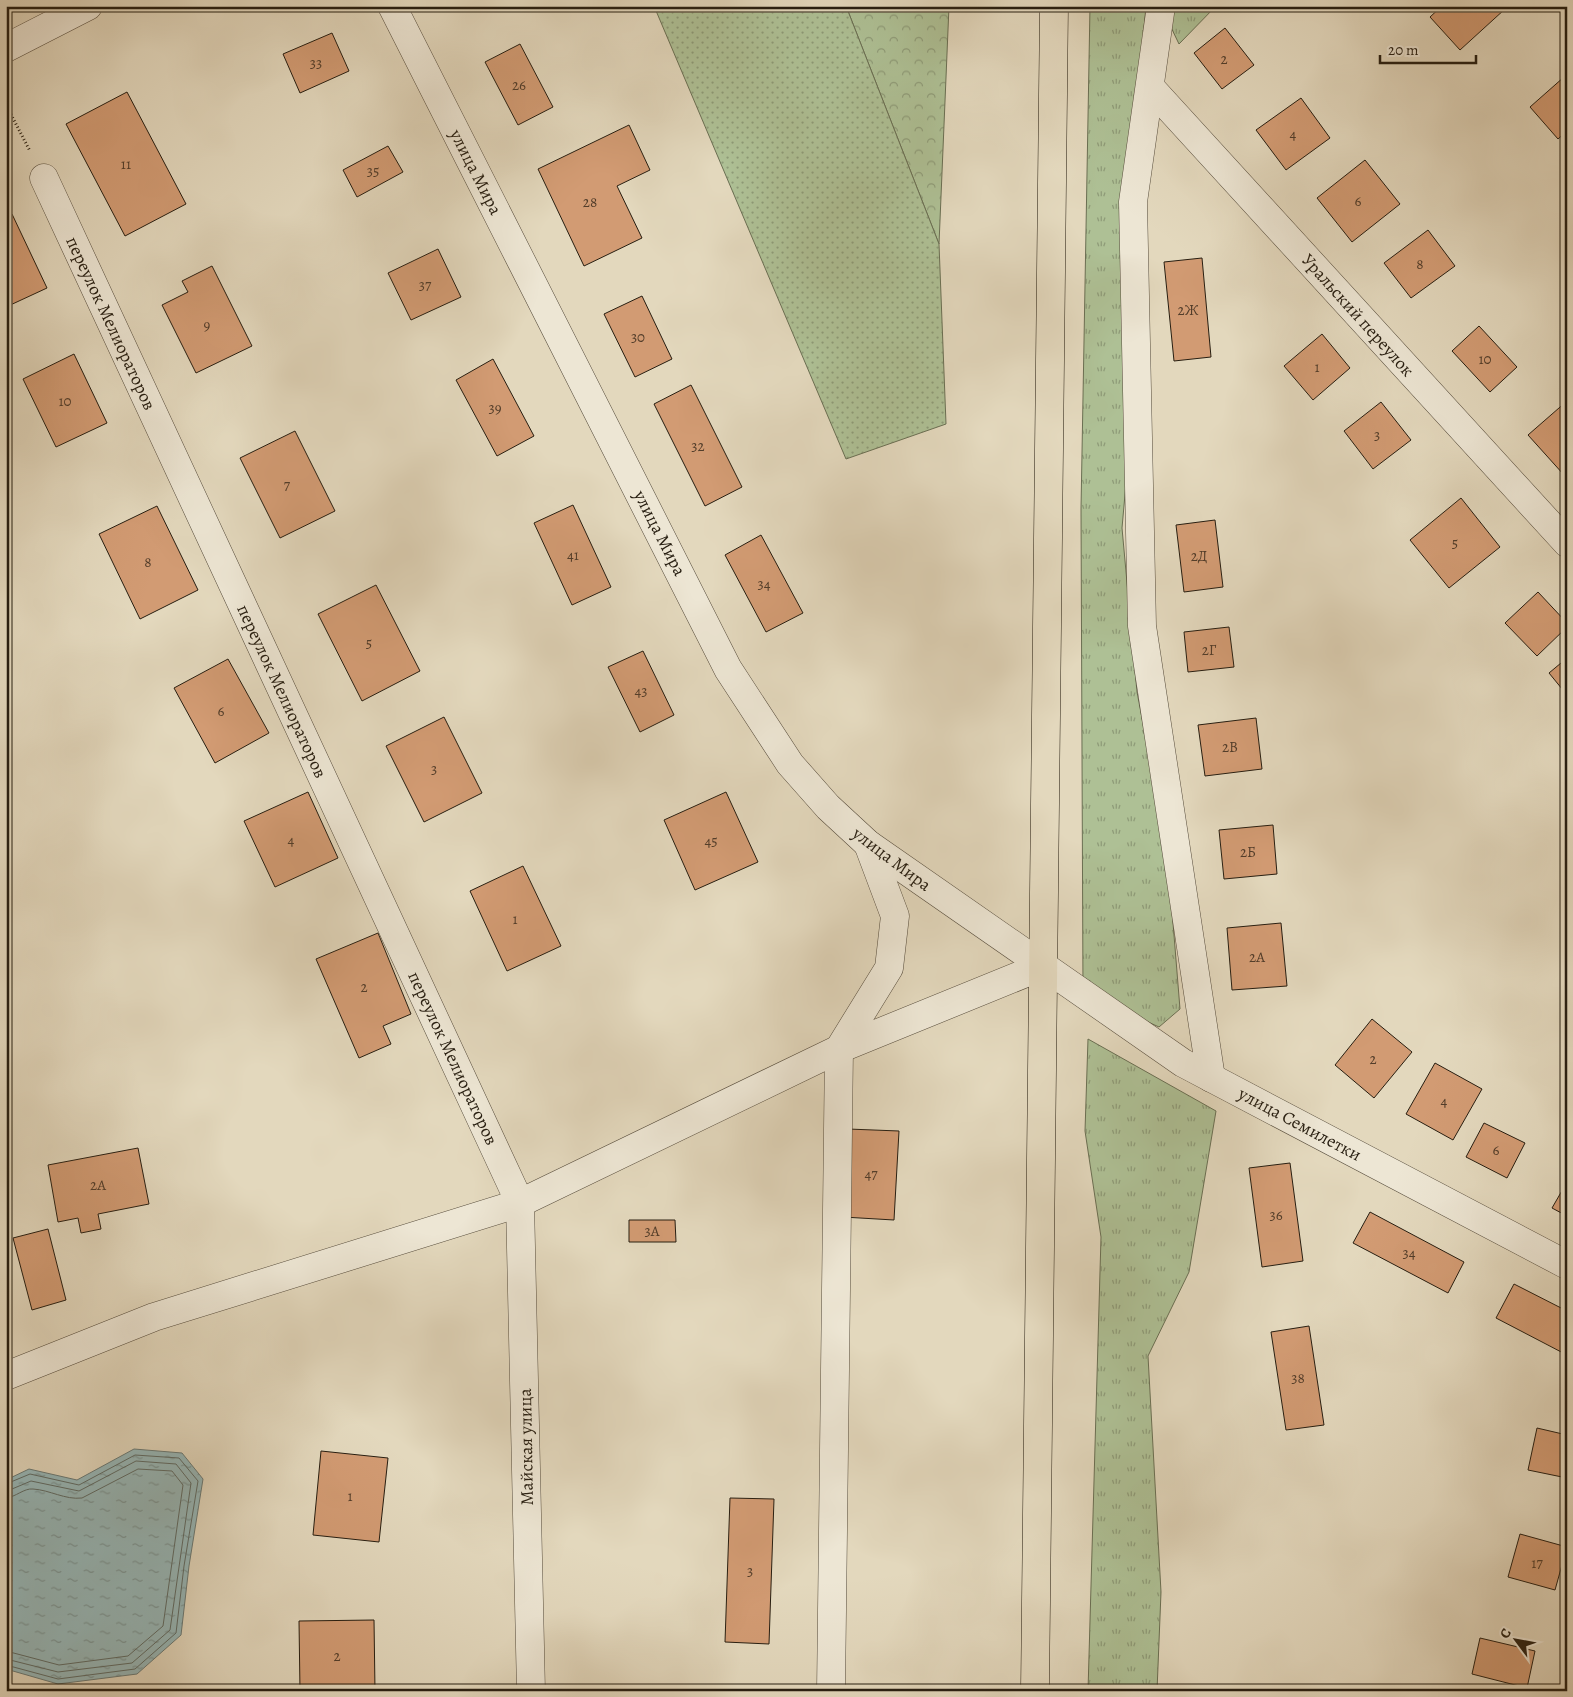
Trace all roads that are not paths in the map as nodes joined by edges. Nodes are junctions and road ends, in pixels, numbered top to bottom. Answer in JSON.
{"nodes":[{"id":1,"x":88,"y":6,"type":"edge"},
{"id":2,"x":392,"y":6,"type":"edge"},
{"id":3,"x":1054,"y":6,"type":"edge"},
{"id":4,"x":1161,"y":6,"type":"edge"},
{"id":5,"x":6,"y":48,"type":"edge"},
{"id":6,"x":1150,"y":87,"type":"junction"},
{"id":7,"x":44,"y":178,"type":"road end"},
{"id":8,"x":1567,"y":543,"type":"edge"},
{"id":9,"x":868,"y":844,"type":"junction"},
{"id":10,"x":1043,"y":966,"type":"junction"},
{"id":11,"x":839,"y":1050,"type":"junction"},
{"id":12,"x":1211,"y":1078,"type":"junction"},
{"id":13,"x":520,"y":1203,"type":"junction"},
{"id":14,"x":1567,"y":1265,"type":"edge"},
{"id":15,"x":6,"y":1376,"type":"edge"},
{"id":16,"x":531,"y":1691,"type":"edge"},
{"id":17,"x":832,"y":1691,"type":"edge"},
{"id":18,"x":1035,"y":1691,"type":"edge"}],
"edges":[{"from":1,"to":5,"type":"street"},
{"from":2,"to":9,"type":"street","name":"улица Мира"},
{"from":3,"to":10,"type":"main road"},
{"from":4,"to":6,"type":"street"},
{"from":6,"to":8,"type":"street","name":"Уральский переулок"},
{"from":6,"to":12,"type":"street"},
{"from":7,"to":13,"type":"street","name":"переулок Мелиораторов"},
{"from":9,"to":10,"type":"street","name":"улица Мира"},
{"from":9,"to":11,"type":"street"},
{"from":10,"to":11,"type":"street"},
{"from":10,"to":12,"type":"street","name":"улица Семилетки"},
{"from":10,"to":18,"type":"main road"},
{"from":11,"to":13,"type":"street"},
{"from":11,"to":17,"type":"street"},
{"from":12,"to":14,"type":"street","name":"улица Семилетки"},
{"from":13,"to":15,"type":"street"},
{"from":13,"to":16,"type":"street","name":"Майская улица"}]}
